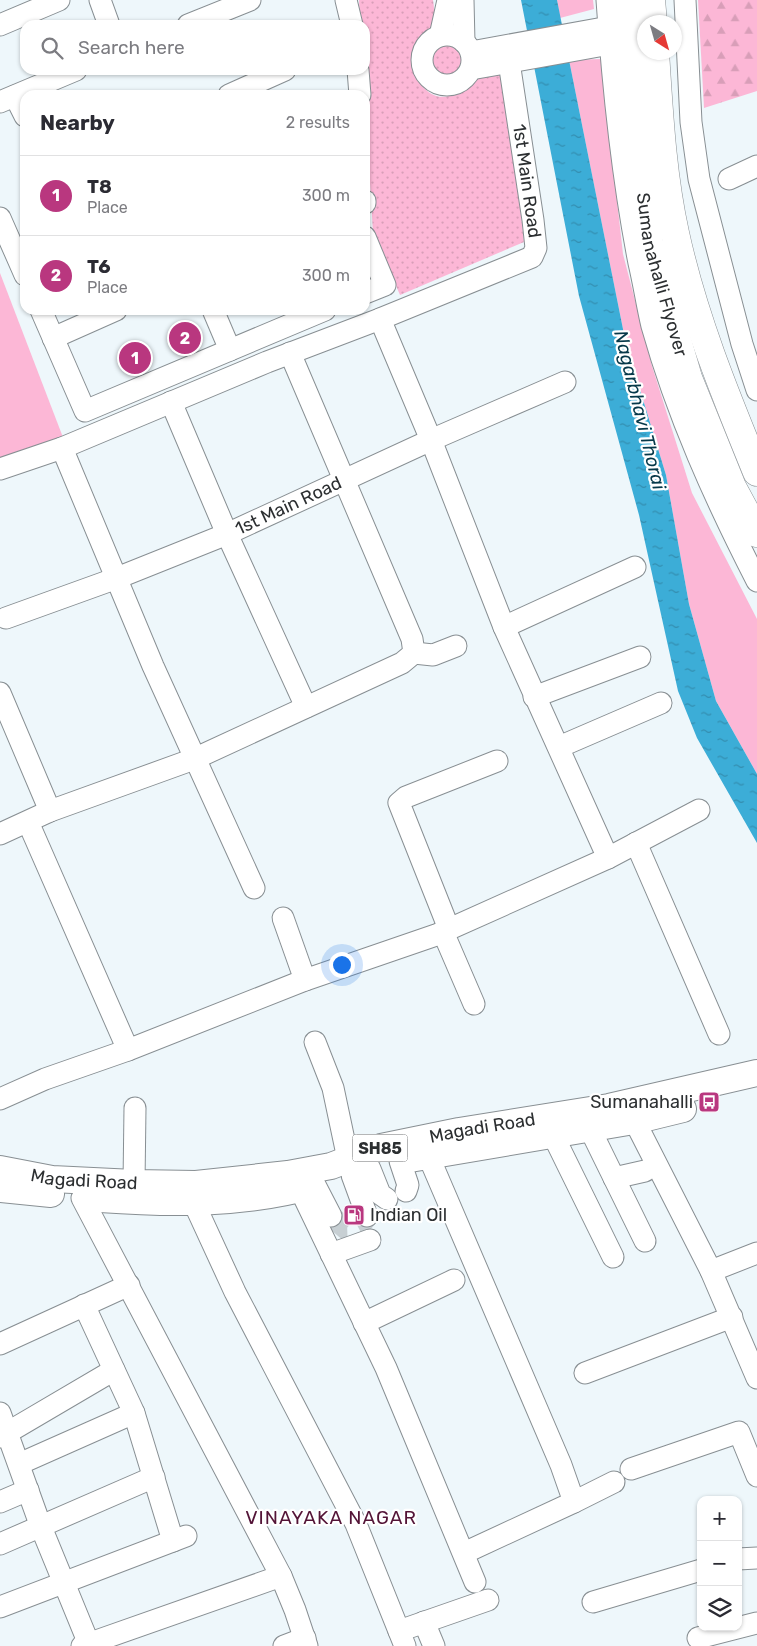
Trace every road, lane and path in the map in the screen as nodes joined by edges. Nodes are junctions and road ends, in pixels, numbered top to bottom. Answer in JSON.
{"nodes":[{"id":1,"x":59,"y":0,"type":"edge"},
{"id":2,"x":100,"y":0,"type":"edge"},
{"id":3,"x":250,"y":0,"type":"edge"},
{"id":4,"x":346,"y":0,"type":"edge"},
{"id":5,"x":448,"y":0,"type":"edge"},
{"id":6,"x":463,"y":0,"type":"edge"},
{"id":7,"x":607,"y":0,"type":"edge"},
{"id":8,"x":624,"y":0,"type":"edge"},
{"id":9,"x":651,"y":0,"type":"edge"},
{"id":10,"x":685,"y":0,"type":"edge"},
{"id":11,"x":652,"y":15,"type":"edge"},
{"id":12,"x":107,"y":20,"type":"edge"},
{"id":13,"x":200,"y":20,"type":"edge"},
{"id":14,"x":351,"y":20,"type":"edge"},
{"id":15,"x":0,"y":25,"type":"edge"},
{"id":16,"x":440,"y":36,"type":"junction"},
{"id":17,"x":603,"y":37,"type":"junction"},
{"id":18,"x":469,"y":54,"type":"junction"},
{"id":19,"x":511,"y":55,"type":"junction"},
{"id":20,"x":656,"y":60,"type":"edge"},
{"id":21,"x":64,"y":75,"type":"edge"},
{"id":22,"x":274,"y":75,"type":"edge"},
{"id":23,"x":358,"y":75,"type":"edge"},
{"id":24,"x":28,"y":90,"type":"edge"},
{"id":25,"x":240,"y":90,"type":"edge"},
{"id":26,"x":360,"y":90,"type":"edge"},
{"id":27,"x":20,"y":94,"type":"edge"},
{"id":28,"x":7,"y":99,"type":"edge"},
{"id":29,"x":20,"y":111,"type":"edge"},
{"id":30,"x":757,"y":166,"type":"edge"},
{"id":31,"x":729,"y":179,"type":"dead end"},
{"id":32,"x":0,"y":218,"type":"edge"},
{"id":33,"x":370,"y":249,"type":"edge"},
{"id":34,"x":20,"y":264,"type":"edge"},
{"id":35,"x":370,"y":291,"type":"edge"},
{"id":36,"x":43,"y":315,"type":"edge"},
{"id":37,"x":104,"y":315,"type":"edge"},
{"id":38,"x":216,"y":315,"type":"edge"},
{"id":39,"x":313,"y":315,"type":"edge"},
{"id":40,"x":380,"y":319,"type":"junction"},
{"id":41,"x":53,"y":338,"type":"junction"},
{"id":42,"x":237,"y":347,"type":"junction"},
{"id":43,"x":290,"y":353,"type":"junction"},
{"id":44,"x":255,"y":367,"type":"junction"},
{"id":45,"x":565,"y":382,"type":"dead end"},
{"id":46,"x":757,"y":390,"type":"edge"},
{"id":47,"x":171,"y":402,"type":"junction"},
{"id":48,"x":431,"y":440,"type":"junction"},
{"id":49,"x":62,"y":448,"type":"junction"},
{"id":50,"x":0,"y":469,"type":"edge"},
{"id":51,"x":757,"y":472,"type":"edge"},
{"id":52,"x":344,"y":480,"type":"junction"},
{"id":53,"x":757,"y":533,"type":"edge"},
{"id":54,"x":227,"y":534,"type":"junction"},
{"id":55,"x":635,"y":567,"type":"dead end"},
{"id":56,"x":116,"y":578,"type":"junction"},
{"id":57,"x":757,"y":581,"type":"edge"},
{"id":58,"x":6,"y":618,"type":"dead end"},
{"id":59,"x":504,"y":627,"type":"junction"},
{"id":60,"x":456,"y":646,"type":"dead end"},
{"id":61,"x":414,"y":653,"type":"junction"},
{"id":62,"x":640,"y":657,"type":"dead end"},
{"id":63,"x":0,"y":693,"type":"edge"},
{"id":64,"x":534,"y":697,"type":"junction"},
{"id":65,"x":660,"y":703,"type":"dead end"},
{"id":66,"x":306,"y":707,"type":"junction"},
{"id":67,"x":558,"y":747,"type":"junction"},
{"id":68,"x":194,"y":759,"type":"junction"},
{"id":69,"x":497,"y":761,"type":"dead end"},
{"id":70,"x":699,"y":810,"type":"dead end"},
{"id":71,"x":50,"y":811,"type":"junction"},
{"id":72,"x":28,"y":822,"type":"junction"},
{"id":73,"x":0,"y":834,"type":"edge"},
{"id":74,"x":636,"y":843,"type":"junction"},
{"id":75,"x":608,"y":858,"type":"junction"},
{"id":76,"x":254,"y":888,"type":"dead end"},
{"id":77,"x":283,"y":918,"type":"dead end"},
{"id":78,"x":446,"y":931,"type":"junction"},
{"id":79,"x":306,"y":980,"type":"junction"},
{"id":80,"x":474,"y":1004,"type":"dead end"},
{"id":81,"x":719,"y":1034,"type":"dead end"},
{"id":82,"x":315,"y":1042,"type":"dead end"},
{"id":83,"x":128,"y":1050,"type":"junction"},
{"id":84,"x":757,"y":1073,"type":"edge"},
{"id":85,"x":757,"y":1091,"type":"edge"},
{"id":86,"x":0,"y":1099,"type":"edge"},
{"id":87,"x":136,"y":1108,"type":"dead end"},
{"id":88,"x":630,"y":1112,"type":"junction"},
{"id":89,"x":590,"y":1129,"type":"junction"},
{"id":90,"x":553,"y":1136,"type":"junction"},
{"id":91,"x":428,"y":1155,"type":"junction"},
{"id":92,"x":400,"y":1161,"type":"junction"},
{"id":93,"x":356,"y":1168,"type":"junction"},
{"id":94,"x":0,"y":1169,"type":"edge"},
{"id":95,"x":645,"y":1171,"type":"dead end"},
{"id":96,"x":614,"y":1178,"type":"junction"},
{"id":97,"x":134,"y":1183,"type":"junction"},
{"id":98,"x":308,"y":1187,"type":"junction"},
{"id":99,"x":0,"y":1189,"type":"edge"},
{"id":100,"x":406,"y":1191,"type":"dead end"},
{"id":101,"x":82,"y":1198,"type":"junction"},
{"id":102,"x":387,"y":1198,"type":"dead end"},
{"id":103,"x":194,"y":1203,"type":"junction"},
{"id":104,"x":331,"y":1216,"type":"tunnel mouth"},
{"id":105,"x":368,"y":1216,"type":"dead end"},
{"id":106,"x":370,"y":1240,"type":"dead end"},
{"id":107,"x":645,"y":1241,"type":"dead end"},
{"id":108,"x":757,"y":1253,"type":"edge"},
{"id":109,"x":331,"y":1254,"type":"junction"},
{"id":110,"x":613,"y":1257,"type":"dead end"},
{"id":111,"x":711,"y":1271,"type":"junction"},
{"id":112,"x":454,"y":1280,"type":"dead end"},
{"id":113,"x":128,"y":1285,"type":"junction"},
{"id":114,"x":84,"y":1305,"type":"junction"},
{"id":115,"x":732,"y":1317,"type":"junction"},
{"id":116,"x":364,"y":1323,"type":"junction"},
{"id":117,"x":0,"y":1344,"type":"edge"},
{"id":118,"x":114,"y":1370,"type":"junction"},
{"id":119,"x":585,"y":1373,"type":"dead end"},
{"id":120,"x":757,"y":1378,"type":"edge"},
{"id":121,"x":0,"y":1413,"type":"edge"},
{"id":122,"x":134,"y":1413,"type":"junction"},
{"id":123,"x":4,"y":1435,"type":"edge"},
{"id":124,"x":19,"y":1464,"type":"junction"},
{"id":125,"x":631,"y":1469,"type":"dead end"},
{"id":126,"x":757,"y":1476,"type":"edge"},
{"id":127,"x":154,"y":1477,"type":"junction"},
{"id":128,"x":614,"y":1482,"type":"dead end"},
{"id":129,"x":28,"y":1490,"type":"junction"},
{"id":130,"x":0,"y":1502,"type":"edge"},
{"id":131,"x":574,"y":1502,"type":"junction"},
{"id":132,"x":41,"y":1527,"type":"junction"},
{"id":133,"x":0,"y":1544,"type":"edge"},
{"id":134,"x":464,"y":1552,"type":"junction"},
{"id":135,"x":757,"y":1558,"type":"edge"},
{"id":136,"x":742,"y":1559,"type":"edge"},
{"id":137,"x":697,"y":1571,"type":"edge"},
{"id":138,"x":281,"y":1576,"type":"junction"},
{"id":139,"x":476,"y":1582,"type":"dead end"},
{"id":140,"x":64,"y":1584,"type":"junction"},
{"id":141,"x":488,"y":1600,"type":"dead end"},
{"id":142,"x":593,"y":1602,"type":"dead end"},
{"id":143,"x":0,"y":1607,"type":"edge"},
{"id":144,"x":424,"y":1622,"type":"junction"},
{"id":145,"x":757,"y":1623,"type":"edge"},
{"id":146,"x":402,"y":1638,"type":"edge"},
{"id":147,"x":698,"y":1638,"type":"dead end"},
{"id":148,"x":306,"y":1642,"type":"edge"},
{"id":149,"x":93,"y":1644,"type":"edge"},
{"id":150,"x":284,"y":1646,"type":"edge"},
{"id":151,"x":434,"y":1646,"type":"edge"}],
"edges":[{"from":1,"to":15,"type":"street"},
{"from":2,"to":12,"type":"street"},
{"from":3,"to":13,"type":"street"},
{"from":4,"to":14,"type":"street"},
{"from":5,"to":16,"type":"street"},
{"from":6,"to":18,"type":"street"},
{"from":7,"to":17,"type":"street"},
{"from":8,"to":53,"type":"highway","name":"Sumanahalli Flyover"},
{"from":9,"to":11,"type":"highway"},
{"from":10,"to":46,"type":"street"},
{"from":16,"to":18,"type":"street"},
{"from":16,"to":18,"type":"street"},
{"from":17,"to":19,"type":"street"},
{"from":17,"to":57,"type":"street"},
{"from":18,"to":19,"type":"street"},
{"from":19,"to":40,"type":"street","name":"1st Main Road"},
{"from":20,"to":51,"type":"highway","name":"Sumanahalli Flyover"},
{"from":21,"to":24,"type":"street"},
{"from":22,"to":25,"type":"street"},
{"from":23,"to":26,"type":"street"},
{"from":27,"to":28,"type":"street"},
{"from":28,"to":29,"type":"street"},
{"from":30,"to":31,"type":"street"},
{"from":32,"to":34,"type":"street"},
{"from":33,"to":35,"type":"street"},
{"from":36,"to":41,"type":"street"},
{"from":37,"to":41,"type":"street"},
{"from":38,"to":42,"type":"street"},
{"from":39,"to":42,"type":"street"},
{"from":40,"to":43,"type":"street","name":"1st Main Road"},
{"from":40,"to":48,"type":"street"},
{"from":41,"to":42,"type":"street"},
{"from":42,"to":44,"type":"street"},
{"from":43,"to":44,"type":"street","name":"1st Main Road"},
{"from":43,"to":52,"type":"street"},
{"from":44,"to":47,"type":"street","name":"1st Main Road"},
{"from":45,"to":48,"type":"street","name":"1st Main Road"},
{"from":47,"to":49,"type":"street","name":"1st Main Road"},
{"from":47,"to":54,"type":"street"},
{"from":48,"to":52,"type":"street","name":"1st Main Road"},
{"from":48,"to":59,"type":"street"},
{"from":49,"to":50,"type":"street","name":"1st Main Road"},
{"from":49,"to":56,"type":"street"},
{"from":52,"to":54,"type":"street","name":"1st Main Road"},
{"from":52,"to":61,"type":"street"},
{"from":54,"to":56,"type":"street","name":"1st Main Road"},
{"from":54,"to":66,"type":"street"},
{"from":55,"to":59,"type":"street"},
{"from":56,"to":58,"type":"street","name":"1st Main Road"},
{"from":56,"to":68,"type":"street"},
{"from":59,"to":64,"type":"street"},
{"from":60,"to":61,"type":"street"},
{"from":61,"to":66,"type":"street"},
{"from":62,"to":64,"type":"street"},
{"from":63,"to":71,"type":"street"},
{"from":64,"to":67,"type":"street"},
{"from":65,"to":67,"type":"street"},
{"from":66,"to":68,"type":"street"},
{"from":67,"to":75,"type":"street"},
{"from":68,"to":71,"type":"street"},
{"from":68,"to":76,"type":"street"},
{"from":69,"to":78,"type":"street"},
{"from":70,"to":74,"type":"street"},
{"from":71,"to":72,"type":"street"},
{"from":72,"to":73,"type":"street"},
{"from":72,"to":83,"type":"street"},
{"from":74,"to":75,"type":"street"},
{"from":74,"to":81,"type":"street"},
{"from":75,"to":78,"type":"street"},
{"from":77,"to":79,"type":"street"},
{"from":78,"to":79,"type":"street"},
{"from":78,"to":80,"type":"street"},
{"from":79,"to":83,"type":"street"},
{"from":82,"to":93,"type":"street"},
{"from":83,"to":86,"type":"street"},
{"from":84,"to":88,"type":"main road","name":"Magadi Road","number":"SH85"},
{"from":85,"to":88,"type":"main road","name":"Magadi Road","number":"SH85"},
{"from":87,"to":97,"type":"street"},
{"from":88,"to":89,"type":"main road","name":"Magadi Road","number":"SH85"},
{"from":88,"to":93,"type":"main road","name":"Magadi Road","number":"SH85"},
{"from":88,"to":111,"type":"street"},
{"from":89,"to":90,"type":"main road","name":"Magadi Road","number":"SH85"},
{"from":89,"to":96,"type":"street"},
{"from":90,"to":91,"type":"main road","name":"Magadi Road","number":"SH85"},
{"from":90,"to":110,"type":"street"},
{"from":91,"to":92,"type":"main road","name":"Magadi Road","number":"SH85"},
{"from":91,"to":131,"type":"street"},
{"from":92,"to":93,"type":"main road","name":"Magadi Road","number":"SH85"},
{"from":92,"to":100,"type":"street"},
{"from":93,"to":97,"type":"main road","name":"Magadi Road","number":"SH85"},
{"from":93,"to":98,"type":"main road","name":"Magadi Road","number":"SH85"},
{"from":93,"to":102,"type":"street"},
{"from":93,"to":105,"type":"street"},
{"from":94,"to":97,"type":"main road","name":"Magadi Road","number":"SH85"},
{"from":95,"to":96,"type":"street"},
{"from":96,"to":107,"type":"street"},
{"from":98,"to":103,"type":"main road","name":"Magadi Road","number":"SH85"},
{"from":98,"to":104,"type":"street"},
{"from":98,"to":109,"type":"street"},
{"from":99,"to":101,"type":"main road","name":"Magadi Road","number":"SH85"},
{"from":101,"to":103,"type":"main road","name":"Magadi Road","number":"SH85"},
{"from":101,"to":113,"type":"street"},
{"from":103,"to":146,"type":"street"},
{"from":106,"to":109,"type":"street"},
{"from":108,"to":111,"type":"street"},
{"from":109,"to":116,"type":"street"},
{"from":111,"to":115,"type":"street"},
{"from":112,"to":116,"type":"street"},
{"from":113,"to":114,"type":"street"},
{"from":113,"to":138,"type":"street"},
{"from":114,"to":117,"type":"street"},
{"from":114,"to":118,"type":"street"},
{"from":115,"to":119,"type":"street"},
{"from":115,"to":120,"type":"street"},
{"from":116,"to":134,"type":"street"},
{"from":118,"to":122,"type":"street"},
{"from":118,"to":123,"type":"street"},
{"from":121,"to":123,"type":"street"},
{"from":122,"to":124,"type":"street"},
{"from":122,"to":127,"type":"street"},
{"from":123,"to":124,"type":"street"},
{"from":124,"to":129,"type":"street"},
{"from":125,"to":126,"type":"street"},
{"from":127,"to":132,"type":"street"},
{"from":127,"to":140,"type":"street"},
{"from":128,"to":131,"type":"street"},
{"from":129,"to":130,"type":"street"},
{"from":129,"to":132,"type":"street"},
{"from":131,"to":134,"type":"street"},
{"from":132,"to":133,"type":"street"},
{"from":132,"to":140,"type":"street"},
{"from":134,"to":139,"type":"street"},
{"from":135,"to":136,"type":"street"},
{"from":137,"to":142,"type":"street"},
{"from":138,"to":148,"type":"street"},
{"from":138,"to":149,"type":"street"},
{"from":140,"to":143,"type":"street"},
{"from":140,"to":149,"type":"street"},
{"from":141,"to":144,"type":"street"},
{"from":144,"to":146,"type":"street"},
{"from":144,"to":151,"type":"street"},
{"from":145,"to":147,"type":"street"},
{"from":148,"to":150,"type":"street"}]}
